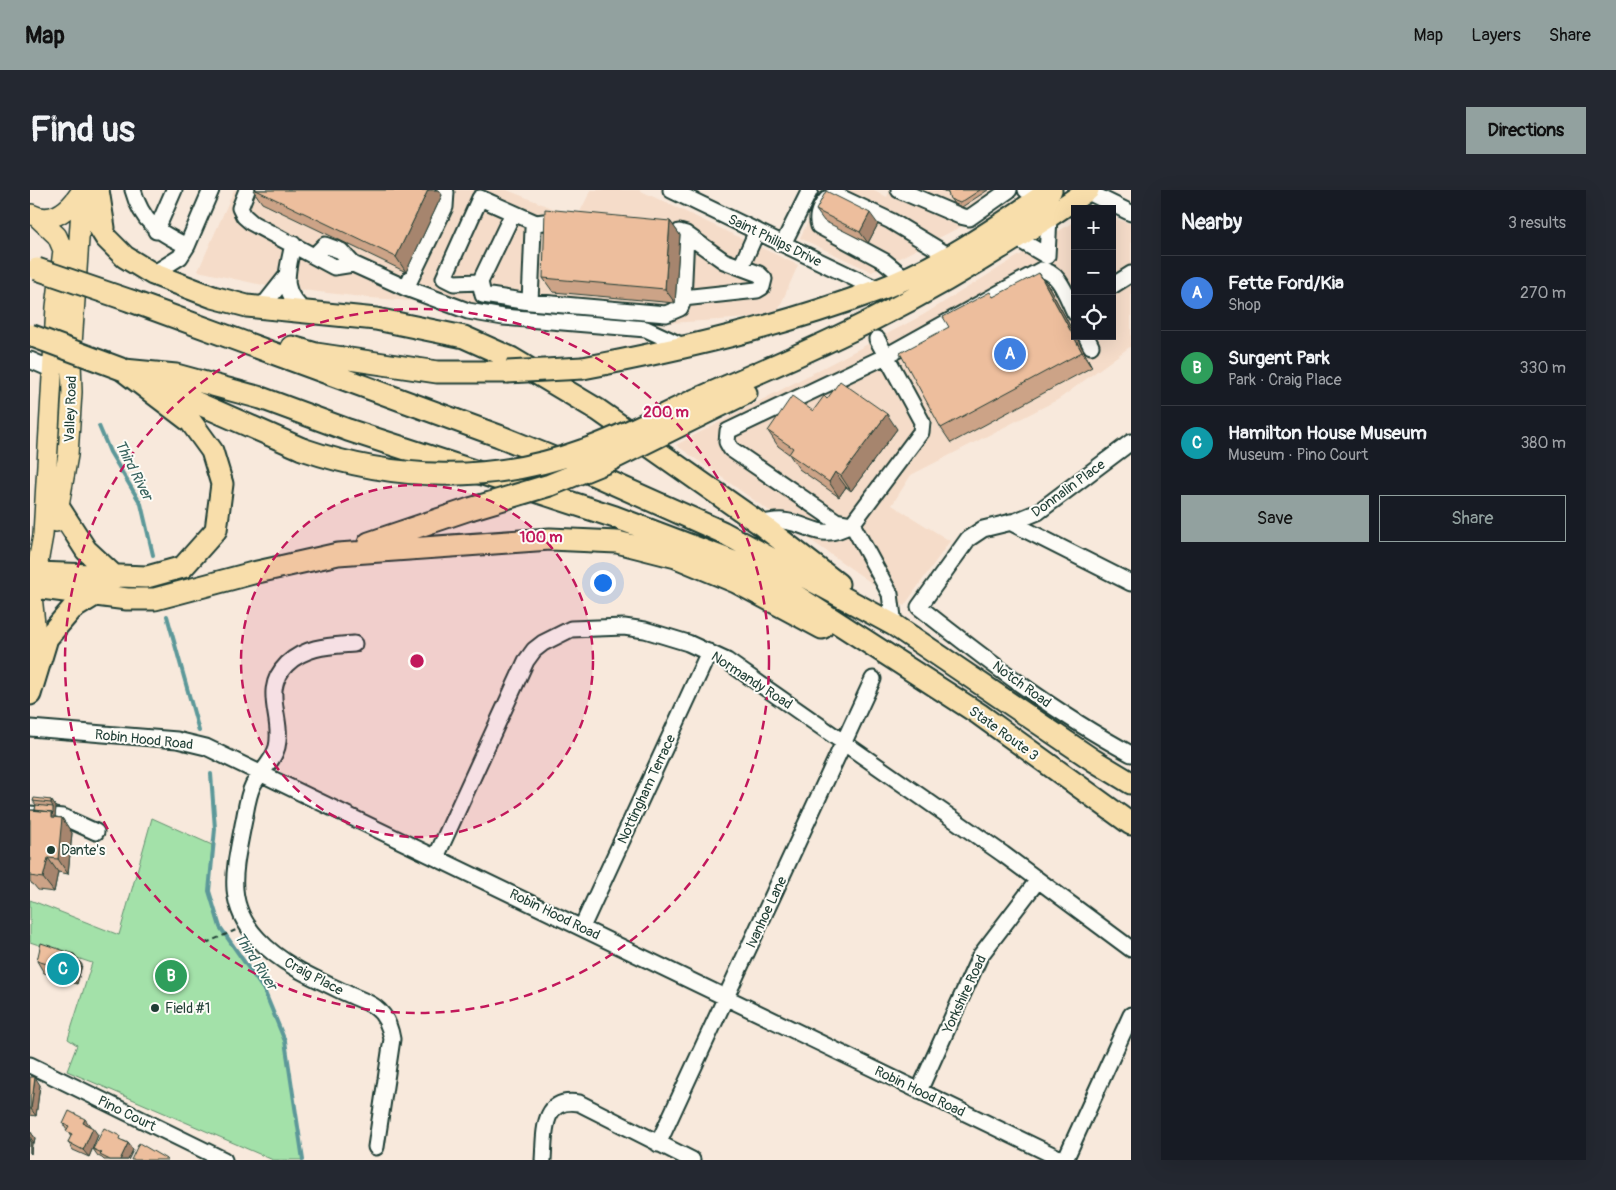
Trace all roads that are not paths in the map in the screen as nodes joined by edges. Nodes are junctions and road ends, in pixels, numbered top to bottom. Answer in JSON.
{"nodes":[{"id":1,"x":133,"y":190,"type":"edge"},
{"id":2,"x":174,"y":190,"type":"edge"},
{"id":3,"x":211,"y":190,"type":"edge"},
{"id":4,"x":247,"y":190,"type":"edge"},
{"id":5,"x":444,"y":190,"type":"edge"},
{"id":6,"x":671,"y":190,"type":"edge"},
{"id":7,"x":810,"y":190,"type":"edge"},
{"id":8,"x":899,"y":190,"type":"edge"},
{"id":9,"x":1009,"y":190,"type":"edge"},
{"id":10,"x":1087,"y":191,"type":"edge"},
{"id":11,"x":86,"y":192,"type":"edge"},
{"id":12,"x":1041,"y":199,"type":"edge"},
{"id":13,"x":513,"y":212,"type":"junction"},
{"id":14,"x":1131,"y":212,"type":"edge"},
{"id":15,"x":34,"y":216,"type":"edge"},
{"id":16,"x":969,"y":218,"type":"junction"},
{"id":17,"x":536,"y":223,"type":"junction"},
{"id":18,"x":560,"y":223,"type":"edge"},
{"id":19,"x":668,"y":230,"type":"edge"},
{"id":20,"x":156,"y":231,"type":"junction"},
{"id":21,"x":757,"y":231,"type":"junction"},
{"id":22,"x":990,"y":231,"type":"junction"},
{"id":23,"x":686,"y":234,"type":"junction"},
{"id":24,"x":1016,"y":238,"type":"junction"},
{"id":25,"x":293,"y":244,"type":"junction"},
{"id":26,"x":783,"y":244,"type":"junction"},
{"id":27,"x":187,"y":246,"type":"junction"},
{"id":28,"x":949,"y":256,"type":"junction"},
{"id":29,"x":1046,"y":256,"type":"junction"},
{"id":30,"x":741,"y":267,"type":"junction"},
{"id":31,"x":33,"y":268,"type":"edge"},
{"id":32,"x":153,"y":274,"type":"junction"},
{"id":33,"x":1131,"y":274,"type":"edge"},
{"id":34,"x":286,"y":277,"type":"junction"},
{"id":35,"x":1057,"y":277,"type":"junction"},
{"id":36,"x":905,"y":278,"type":"junction"},
{"id":37,"x":480,"y":282,"type":"junction"},
{"id":38,"x":1116,"y":283,"type":"edge"},
{"id":39,"x":406,"y":288,"type":"junction"},
{"id":40,"x":879,"y":290,"type":"junction"},
{"id":41,"x":683,"y":298,"type":"junction"},
{"id":42,"x":131,"y":301,"type":"junction"},
{"id":43,"x":530,"y":302,"type":"junction"},
{"id":44,"x":1071,"y":305,"type":"edge"},
{"id":45,"x":258,"y":307,"type":"junction"},
{"id":46,"x":307,"y":313,"type":"junction"},
{"id":47,"x":885,"y":314,"type":"junction"},
{"id":48,"x":851,"y":331,"type":"junction"},
{"id":49,"x":30,"y":335,"type":"edge"},
{"id":50,"x":877,"y":340,"type":"junction"},
{"id":51,"x":686,"y":348,"type":"junction"},
{"id":52,"x":886,"y":356,"type":"junction"},
{"id":53,"x":30,"y":360,"type":"edge"},
{"id":54,"x":53,"y":370,"type":"junction"},
{"id":55,"x":124,"y":370,"type":"junction"},
{"id":56,"x":698,"y":407,"type":"junction"},
{"id":57,"x":1131,"y":442,"type":"edge"},
{"id":58,"x":59,"y":508,"type":"junction"},
{"id":59,"x":1010,"y":522,"type":"junction"},
{"id":60,"x":759,"y":524,"type":"junction"},
{"id":61,"x":852,"y":524,"type":"junction"},
{"id":62,"x":338,"y":554,"type":"junction"},
{"id":63,"x":115,"y":577,"type":"junction"},
{"id":64,"x":37,"y":580,"type":"edge"},
{"id":65,"x":1131,"y":583,"type":"edge"},
{"id":66,"x":95,"y":595,"type":"junction"},
{"id":67,"x":919,"y":607,"type":"joint"},
{"id":68,"x":885,"y":619,"type":"junction"},
{"id":69,"x":354,"y":644,"type":"dead end"},
{"id":70,"x":874,"y":646,"type":"junction"},
{"id":71,"x":709,"y":652,"type":"junction"},
{"id":72,"x":30,"y":679,"type":"edge"},
{"id":73,"x":873,"y":679,"type":"dead end"},
{"id":74,"x":30,"y":694,"type":"edge"},
{"id":75,"x":30,"y":728,"type":"edge"},
{"id":76,"x":844,"y":742,"type":"junction"},
{"id":77,"x":1131,"y":754,"type":"edge"},
{"id":78,"x":261,"y":772,"type":"junction"},
{"id":79,"x":1131,"y":782,"type":"edge"},
{"id":80,"x":30,"y":814,"type":"edge"},
{"id":81,"x":1131,"y":824,"type":"edge"},
{"id":82,"x":96,"y":832,"type":"dead end"},
{"id":83,"x":436,"y":857,"type":"junction"},
{"id":84,"x":1038,"y":880,"type":"junction"},
{"id":85,"x":582,"y":927,"type":"junction"},
{"id":86,"x":1131,"y":949,"type":"edge"},
{"id":87,"x":727,"y":996,"type":"junction"},
{"id":88,"x":1131,"y":1015,"type":"edge"},
{"id":89,"x":30,"y":1065,"type":"edge"},
{"id":90,"x":918,"y":1091,"type":"junction"},
{"id":91,"x":658,"y":1144,"type":"junction"},
{"id":92,"x":376,"y":1147,"type":"dead end"},
{"id":93,"x":224,"y":1160,"type":"edge"},
{"id":94,"x":543,"y":1160,"type":"edge"},
{"id":95,"x":692,"y":1160,"type":"edge"},
{"id":96,"x":1064,"y":1160,"type":"edge"}],
"edges":[{"from":1,"to":20,"type":"street"},
{"from":2,"to":20,"type":"street"},
{"from":3,"to":27,"type":"street"},
{"from":4,"to":25,"type":"street"},
{"from":5,"to":39,"type":"street"},
{"from":6,"to":21,"type":"street","name":"Saint Philips Drive"},
{"from":7,"to":26,"type":"street"},
{"from":8,"to":16,"type":"street"},
{"from":9,"to":16,"type":"street"},
{"from":10,"to":12,"type":"highway"},
{"from":10,"to":14,"type":"street"},
{"from":11,"to":15,"type":"main road"},
{"from":11,"to":32,"type":"highway"},
{"from":11,"to":58,"type":"main road","name":"Valley Road"},
{"from":12,"to":22,"type":"highway"},
{"from":12,"to":24,"type":"highway"},
{"from":12,"to":29,"type":"street"},
{"from":13,"to":17,"type":"street"},
{"from":13,"to":37,"type":"street"},
{"from":13,"to":37,"type":"street"},
{"from":15,"to":54,"type":"main road","name":"Valley Road"},
{"from":16,"to":22,"type":"street"},
{"from":17,"to":18,"type":"street"},
{"from":17,"to":43,"type":"street"},
{"from":19,"to":23,"type":"street"},
{"from":20,"to":27,"type":"street"},
{"from":21,"to":26,"type":"street","name":"Saint Philips Drive"},
{"from":21,"to":30,"type":"street"},
{"from":22,"to":28,"type":"highway"},
{"from":23,"to":30,"type":"street"},
{"from":23,"to":41,"type":"street"},
{"from":24,"to":29,"type":"street"},
{"from":24,"to":47,"type":"highway"},
{"from":25,"to":34,"type":"street"},
{"from":25,"to":39,"type":"street"},
{"from":26,"to":40,"type":"street","name":"Saint Philips Drive"},
{"from":27,"to":32,"type":"street"},
{"from":28,"to":36,"type":"highway"},
{"from":28,"to":36,"type":"street"},
{"from":29,"to":35,"type":"street"},
{"from":30,"to":41,"type":"street"},
{"from":31,"to":42,"type":"highway","bridge":true},
{"from":32,"to":45,"type":"highway"},
{"from":33,"to":38,"type":"street"},
{"from":34,"to":45,"type":"street"},
{"from":34,"to":46,"type":"street"},
{"from":35,"to":44,"type":"street"},
{"from":35,"to":52,"type":"street"},
{"from":36,"to":40,"type":"highway"},
{"from":37,"to":43,"type":"street"},
{"from":39,"to":51,"type":"street"},
{"from":40,"to":51,"type":"highway"},
{"from":41,"to":43,"type":"street"},
{"from":42,"to":51,"type":"highway","bridge":true},
{"from":42,"to":68,"type":"highway"},
{"from":45,"to":46,"type":"highway"},
{"from":46,"to":60,"type":"highway"},
{"from":47,"to":48,"type":"highway"},
{"from":47,"to":50,"type":"street"},
{"from":48,"to":50,"type":"street"},
{"from":48,"to":56,"type":"highway"},
{"from":49,"to":55,"type":"highway","bridge":true},
{"from":50,"to":52,"type":"street"},
{"from":52,"to":61,"type":"street"},
{"from":52,"to":61,"type":"street"},
{"from":53,"to":54,"type":"street"},
{"from":54,"to":64,"type":"main road","name":"Valley Road"},
{"from":55,"to":56,"type":"highway","bridge":true},
{"from":55,"to":63,"type":"highway"},
{"from":55,"to":70,"type":"highway","name":"State Route 3"},
{"from":56,"to":62,"type":"highway","bridge":true},
{"from":57,"to":59,"type":"street","name":"Donnalin Place"},
{"from":58,"to":63,"type":"highway"},
{"from":58,"to":64,"type":"main road","name":"Valley Road"},
{"from":59,"to":65,"type":"street"},
{"from":59,"to":67,"type":"street","name":"Donnalin Place"},
{"from":60,"to":61,"type":"street"},
{"from":60,"to":68,"type":"highway"},
{"from":61,"to":68,"type":"street"},
{"from":62,"to":66,"type":"highway"},
{"from":62,"to":70,"type":"highway"},
{"from":63,"to":64,"type":"highway"},
{"from":64,"to":66,"type":"highway"},
{"from":64,"to":72,"type":"main road","name":"Valley Road"},
{"from":66,"to":74,"type":"highway"},
{"from":67,"to":77,"type":"street","name":"Notch Road"},
{"from":68,"to":79,"type":"highway","name":"State Route 3"},
{"from":69,"to":78,"type":"street","name":"Craig Place"},
{"from":70,"to":81,"type":"highway","name":"State Route 3"},
{"from":71,"to":76,"type":"street","name":"Normandy Road"},
{"from":71,"to":83,"type":"street","name":"Normandy Road"},
{"from":71,"to":85,"type":"street","name":"Nottingham Terrace"},
{"from":73,"to":76,"type":"street","name":"Ivanhoe Lane"},
{"from":75,"to":78,"type":"street","name":"Robin Hood Road"},
{"from":76,"to":84,"type":"street","name":"Normandy Road"},
{"from":76,"to":87,"type":"street","name":"Ivanhoe Lane"},
{"from":78,"to":83,"type":"street","name":"Robin Hood Road"},
{"from":78,"to":92,"type":"street","name":"Craig Place"},
{"from":80,"to":82,"type":"street"},
{"from":83,"to":85,"type":"street","name":"Robin Hood Road"},
{"from":84,"to":86,"type":"street","name":"Normandy Road"},
{"from":84,"to":90,"type":"street","name":"Yorkshire Road"},
{"from":85,"to":87,"type":"street","name":"Robin Hood Road"},
{"from":87,"to":90,"type":"street","name":"Robin Hood Road"},
{"from":87,"to":91,"type":"street","name":"Ivanhoe Lane"},
{"from":88,"to":96,"type":"street"},
{"from":89,"to":93,"type":"street","name":"Pino Court"},
{"from":90,"to":96,"type":"street","name":"Robin Hood Road"},
{"from":91,"to":94,"type":"street"},
{"from":91,"to":95,"type":"street"}]}
